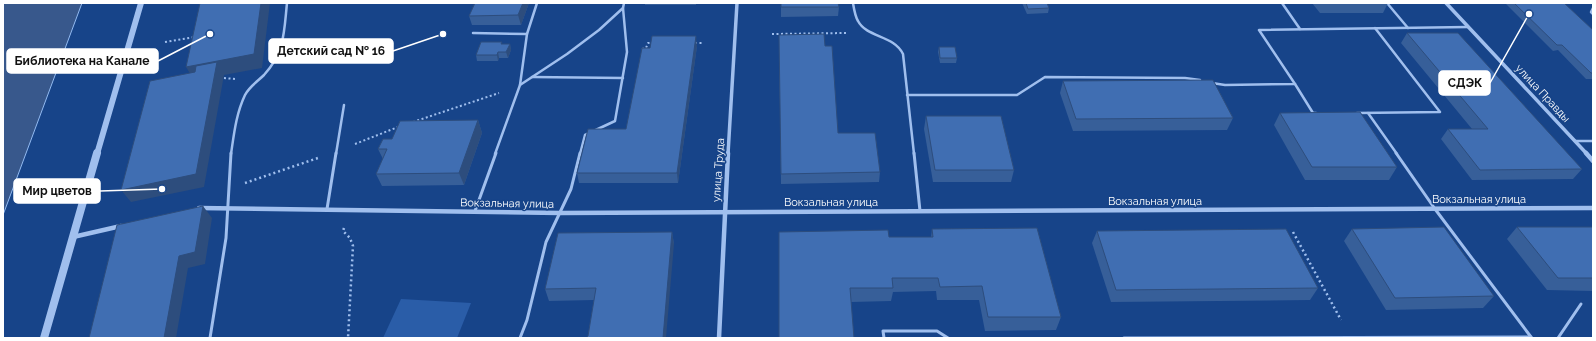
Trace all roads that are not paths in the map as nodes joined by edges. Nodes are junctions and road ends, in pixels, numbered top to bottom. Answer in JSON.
{"nodes":[{"id":1,"x":141,"y":3,"type":"edge"},
{"id":2,"x":287,"y":3,"type":"edge"},
{"id":3,"x":537,"y":3,"type":"edge"},
{"id":4,"x":624,"y":3,"type":"edge"},
{"id":5,"x":737,"y":3,"type":"edge"},
{"id":6,"x":853,"y":3,"type":"edge"},
{"id":7,"x":1282,"y":3,"type":"edge"},
{"id":8,"x":1387,"y":3,"type":"edge"},
{"id":9,"x":1446,"y":3,"type":"edge"},
{"id":10,"x":623,"y":8,"type":"junction"},
{"id":11,"x":1593,"y":8,"type":"edge"},
{"id":12,"x":1593,"y":14,"type":"edge"},
{"id":13,"x":1468,"y":27,"type":"junction"},
{"id":14,"x":1375,"y":28,"type":"junction"},
{"id":15,"x":1408,"y":28,"type":"junction"},
{"id":16,"x":1300,"y":29,"type":"junction"},
{"id":17,"x":473,"y":34,"type":"dead end"},
{"id":18,"x":527,"y":34,"type":"junction"},
{"id":19,"x":532,"y":77,"type":"junction"},
{"id":20,"x":623,"y":78,"type":"junction"},
{"id":21,"x":1295,"y":84,"type":"junction"},
{"id":22,"x":520,"y":85,"type":"junction"},
{"id":23,"x":907,"y":95,"type":"junction"},
{"id":24,"x":344,"y":106,"type":"dead end"},
{"id":25,"x":1321,"y":113,"type":"edge"},
{"id":26,"x":1352,"y":113,"type":"edge"},
{"id":27,"x":1368,"y":113,"type":"junction"},
{"id":28,"x":1575,"y":141,"type":"junction"},
{"id":29,"x":1593,"y":141,"type":"edge"},
{"id":30,"x":1593,"y":161,"type":"edge"},
{"id":31,"x":228,"y":208,"type":"junction"},
{"id":32,"x":1593,"y":208,"type":"edge"},
{"id":33,"x":193,"y":209,"type":"edge"},
{"id":34,"x":327,"y":209,"type":"junction"},
{"id":35,"x":1435,"y":209,"type":"junction"},
{"id":36,"x":475,"y":211,"type":"junction"},
{"id":37,"x":920,"y":211,"type":"junction"},
{"id":38,"x":724,"y":212,"type":"junction"},
{"id":39,"x":560,"y":213,"type":"junction"},
{"id":40,"x":128,"y":224,"type":"edge"},
{"id":41,"x":73,"y":237,"type":"junction"},
{"id":42,"x":1580,"y":304,"type":"dead end"},
{"id":43,"x":1351,"y":337,"type":"edge"},
{"id":44,"x":1462,"y":337,"type":"edge"},
{"id":45,"x":1531,"y":337,"type":"edge"},
{"id":46,"x":44,"y":338,"type":"edge"},
{"id":47,"x":210,"y":338,"type":"edge"},
{"id":48,"x":520,"y":338,"type":"edge"},
{"id":49,"x":719,"y":338,"type":"edge"},
{"id":50,"x":884,"y":338,"type":"edge"},
{"id":51,"x":948,"y":338,"type":"edge"},
{"id":52,"x":1124,"y":338,"type":"edge"},
{"id":53,"x":1558,"y":338,"type":"edge"}],
"edges":[{"from":1,"to":41,"type":"street"},
{"from":2,"to":31,"type":"lane"},
{"from":3,"to":18,"type":"lane"},
{"from":4,"to":10,"type":"lane"},
{"from":5,"to":38,"type":"street","name":"улица Труда"},
{"from":6,"to":23,"type":"lane"},
{"from":7,"to":16,"type":"lane"},
{"from":8,"to":15,"type":"lane"},
{"from":9,"to":13,"type":"street","name":"улица Правды"},
{"from":10,"to":19,"type":"lane"},
{"from":10,"to":20,"type":"lane"},
{"from":11,"to":12,"type":"lane"},
{"from":13,"to":15,"type":"lane"},
{"from":13,"to":28,"type":"street","name":"улица Правды"},
{"from":14,"to":15,"type":"lane"},
{"from":14,"to":16,"type":"lane"},
{"from":14,"to":27,"type":"lane"},
{"from":16,"to":21,"type":"lane"},
{"from":17,"to":18,"type":"lane"},
{"from":18,"to":22,"type":"lane"},
{"from":19,"to":20,"type":"lane"},
{"from":19,"to":22,"type":"lane"},
{"from":20,"to":39,"type":"lane"},
{"from":21,"to":23,"type":"lane"},
{"from":21,"to":25,"type":"lane"},
{"from":22,"to":36,"type":"lane"},
{"from":23,"to":37,"type":"lane"},
{"from":24,"to":34,"type":"lane"},
{"from":26,"to":27,"type":"lane"},
{"from":27,"to":35,"type":"lane"},
{"from":28,"to":29,"type":"lane"},
{"from":28,"to":30,"type":"street","name":"улица Правды"},
{"from":31,"to":33,"type":"street","name":"Вокзальная улица"},
{"from":31,"to":34,"type":"street","name":"Вокзальная улица"},
{"from":31,"to":47,"type":"lane"},
{"from":32,"to":35,"type":"street","name":"Вокзальная улица"},
{"from":34,"to":36,"type":"street","name":"Вокзальная улица"},
{"from":35,"to":37,"type":"street","name":"Вокзальная улица"},
{"from":35,"to":45,"type":"lane"},
{"from":36,"to":39,"type":"street","name":"Вокзальная улица"},
{"from":37,"to":38,"type":"street","name":"Вокзальная улица"},
{"from":38,"to":39,"type":"street","name":"Вокзальная улица"},
{"from":38,"to":49,"type":"street","name":"улица Труда"},
{"from":39,"to":48,"type":"lane"},
{"from":40,"to":41,"type":"street"},
{"from":41,"to":46,"type":"street"},
{"from":42,"to":53,"type":"lane"},
{"from":43,"to":44,"type":"lane"},
{"from":43,"to":52,"type":"lane"},
{"from":44,"to":45,"type":"lane"},
{"from":50,"to":51,"type":"lane"}]}
